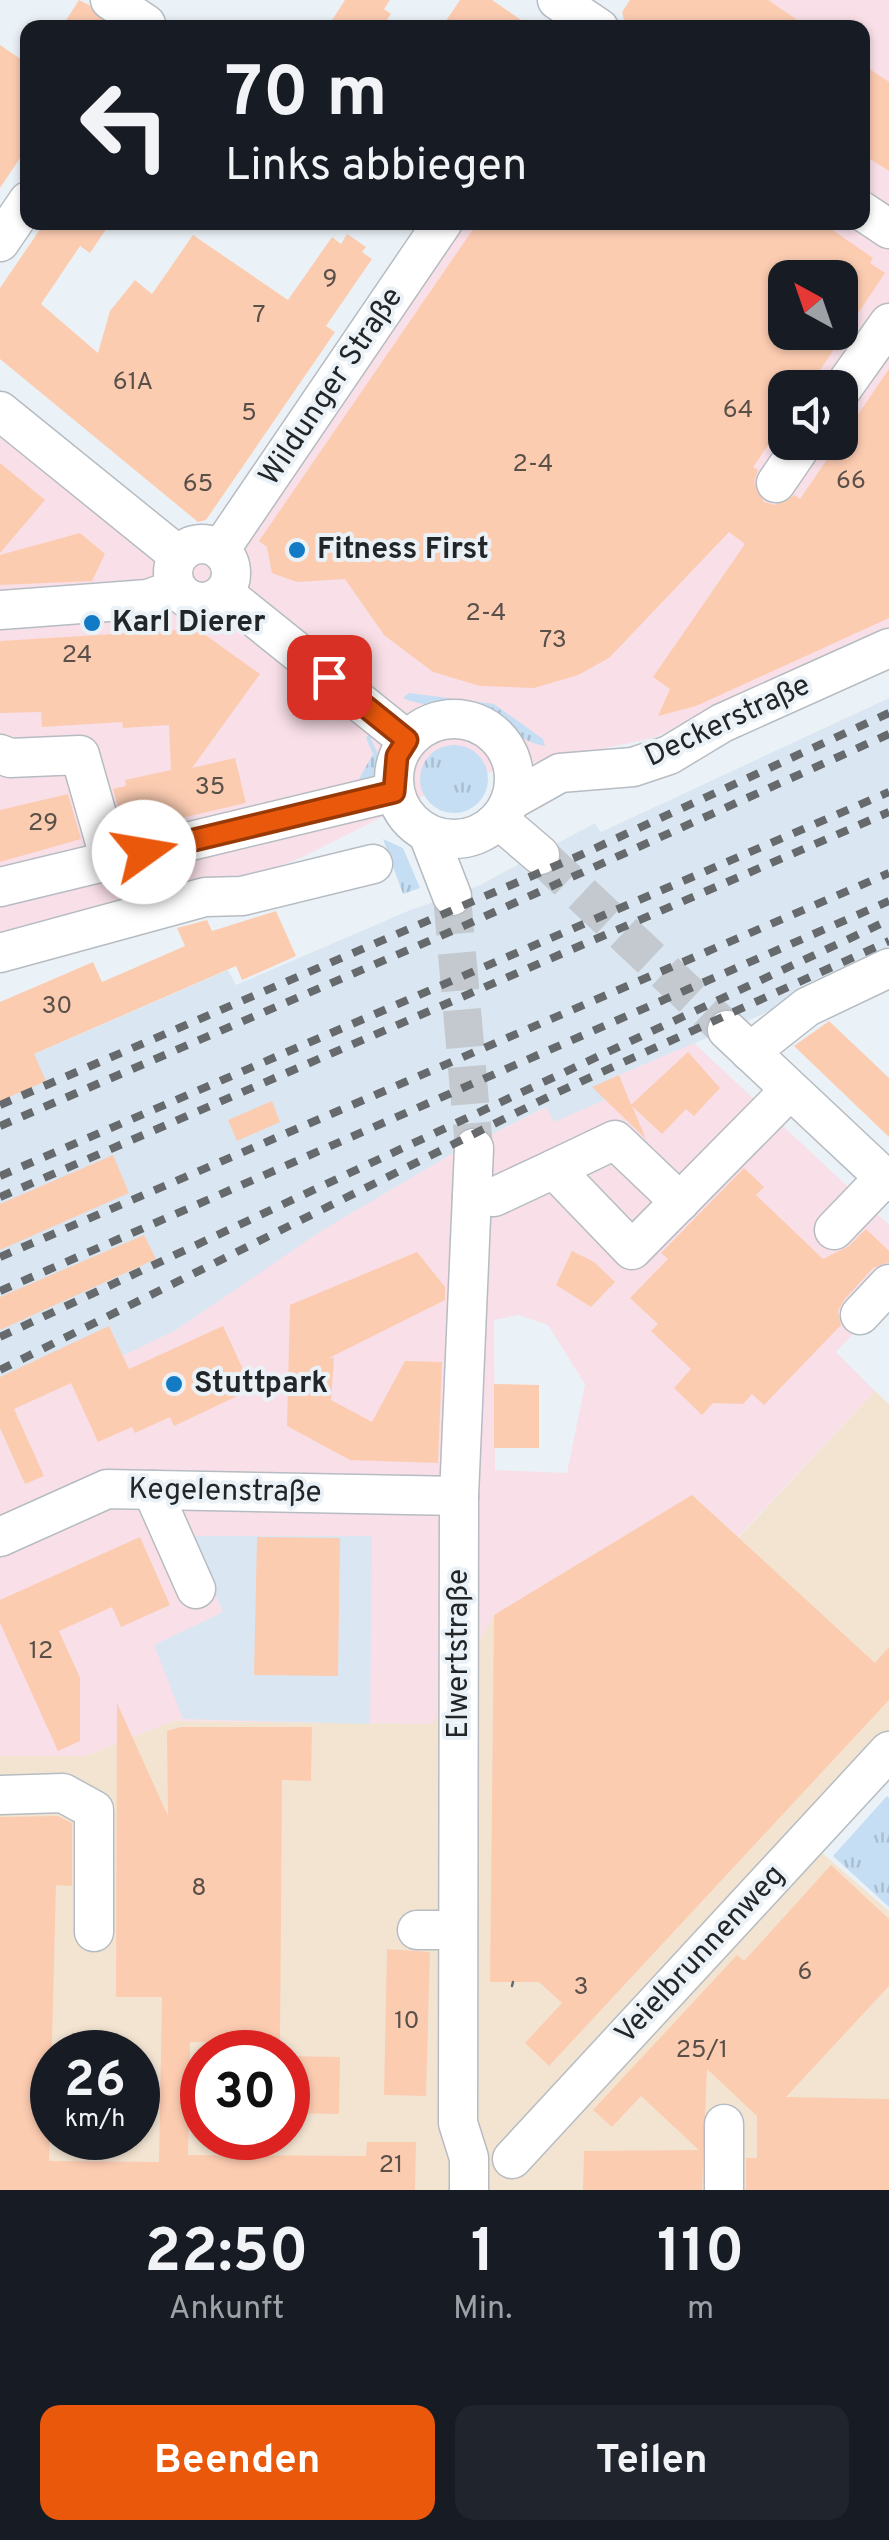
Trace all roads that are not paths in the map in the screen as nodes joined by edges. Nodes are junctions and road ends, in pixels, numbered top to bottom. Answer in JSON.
{"nodes":[{"id":1,"x":110,"y":0,"type":"edge"},
{"id":2,"x":150,"y":17,"type":"edge"},
{"id":3,"x":17,"y":199,"type":"edge"},
{"id":4,"x":439,"y":230,"type":"edge"},
{"id":5,"x":0,"y":242,"type":"edge"},
{"id":6,"x":889,"y":324,"type":"edge"},
{"id":7,"x":856,"y":370,"type":"edge"},
{"id":8,"x":0,"y":411,"type":"edge"},
{"id":9,"x":792,"y":460,"type":"edge"},
{"id":10,"x":776,"y":483,"type":"dead end"},
{"id":11,"x":220,"y":550,"type":"junction"},
{"id":12,"x":177,"y":572,"type":"junction"},
{"id":13,"x":224,"y":592,"type":"junction"},
{"id":14,"x":0,"y":610,"type":"edge"},
{"id":15,"x":889,"y":648,"type":"edge"},
{"id":16,"x":407,"y":740,"type":"junction"},
{"id":17,"x":504,"y":744,"type":"junction"},
{"id":18,"x":0,"y":754,"type":"edge"},
{"id":19,"x":560,"y":773,"type":"junction"},
{"id":20,"x":394,"y":792,"type":"junction"},
{"id":21,"x":504,"y":810,"type":"junction"},
{"id":22,"x":428,"y":834,"type":"junction"},
{"id":23,"x":540,"y":856,"type":"tunnel mouth"},
{"id":24,"x":110,"y":860,"type":"junction"},
{"id":25,"x":374,"y":864,"type":"dead end"},
{"id":26,"x":0,"y":888,"type":"edge"},
{"id":27,"x":452,"y":896,"type":"tunnel mouth"},
{"id":28,"x":0,"y":953,"type":"edge"},
{"id":29,"x":889,"y":968,"type":"edge"},
{"id":30,"x":790,"y":1090,"type":"junction"},
{"id":31,"x":474,"y":1148,"type":"tunnel mouth"},
{"id":32,"x":554,"y":1169,"type":"junction"},
{"id":33,"x":886,"y":1180,"type":"edge"},
{"id":34,"x":472,"y":1196,"type":"junction"},
{"id":35,"x":680,"y":1202,"type":"junction"},
{"id":36,"x":834,"y":1230,"type":"dead end"},
{"id":37,"x":889,"y":1284,"type":"edge"},
{"id":38,"x":860,"y":1315,"type":"dead end"},
{"id":39,"x":152,"y":1490,"type":"junction"},
{"id":40,"x":459,"y":1496,"type":"junction"},
{"id":41,"x":0,"y":1536,"type":"edge"},
{"id":42,"x":196,"y":1589,"type":"dead end"},
{"id":43,"x":889,"y":1752,"type":"edge"},
{"id":44,"x":0,"y":1794,"type":"edge"},
{"id":45,"x":417,"y":1930,"type":"dead end"},
{"id":46,"x":458,"y":1930,"type":"junction"},
{"id":47,"x":94,"y":1932,"type":"dead end"},
{"id":48,"x":724,"y":2124,"type":"dead end"},
{"id":49,"x":469,"y":2174,"type":"edge"},
{"id":50,"x":512,"y":2174,"type":"edge"},
{"id":51,"x":724,"y":2190,"type":"edge"}],
"edges":[{"from":1,"to":2,"type":"street"},
{"from":3,"to":5,"type":"street"},
{"from":4,"to":11,"type":"street","name":"Wildunger Straße"},
{"from":6,"to":7,"type":"street"},
{"from":8,"to":12,"type":"street"},
{"from":9,"to":10,"type":"street"},
{"from":11,"to":12,"type":"street"},
{"from":11,"to":13,"type":"street"},
{"from":12,"to":13,"type":"street"},
{"from":12,"to":14,"type":"street"},
{"from":13,"to":16,"type":"street"},
{"from":15,"to":19,"type":"street","name":"Deckerstraße"},
{"from":16,"to":17,"type":"street"},
{"from":16,"to":20,"type":"street"},
{"from":17,"to":19,"type":"street"},
{"from":17,"to":21,"type":"street"},
{"from":18,"to":24,"type":"street"},
{"from":19,"to":21,"type":"street","name":"Deckerstraße"},
{"from":20,"to":22,"type":"street"},
{"from":20,"to":24,"type":"street"},
{"from":21,"to":22,"type":"street"},
{"from":21,"to":23,"type":"street"},
{"from":22,"to":27,"type":"street"},
{"from":24,"to":26,"type":"street"},
{"from":25,"to":28,"type":"street"},
{"from":29,"to":30,"type":"street"},
{"from":30,"to":33,"type":"street"},
{"from":30,"to":35,"type":"street"},
{"from":31,"to":34,"type":"street","name":"Elwertstraße"},
{"from":32,"to":34,"type":"street"},
{"from":32,"to":35,"type":"street"},
{"from":32,"to":35,"type":"street"},
{"from":33,"to":36,"type":"street"},
{"from":34,"to":40,"type":"street","name":"Elwertstraße"},
{"from":37,"to":38,"type":"street"},
{"from":39,"to":40,"type":"street","name":"Kegelenstraße"},
{"from":39,"to":41,"type":"street","name":"Kegelenstraße"},
{"from":39,"to":42,"type":"street"},
{"from":40,"to":46,"type":"street","name":"Elwertstraße"},
{"from":43,"to":50,"type":"street","name":"Veielbrunnenweg"},
{"from":44,"to":47,"type":"street"},
{"from":45,"to":46,"type":"street"},
{"from":46,"to":49,"type":"street","name":"Elwertstraße"},
{"from":48,"to":51,"type":"street"},
{"from":49,"to":50,"type":"street","name":"Elwertstraße"}]}
